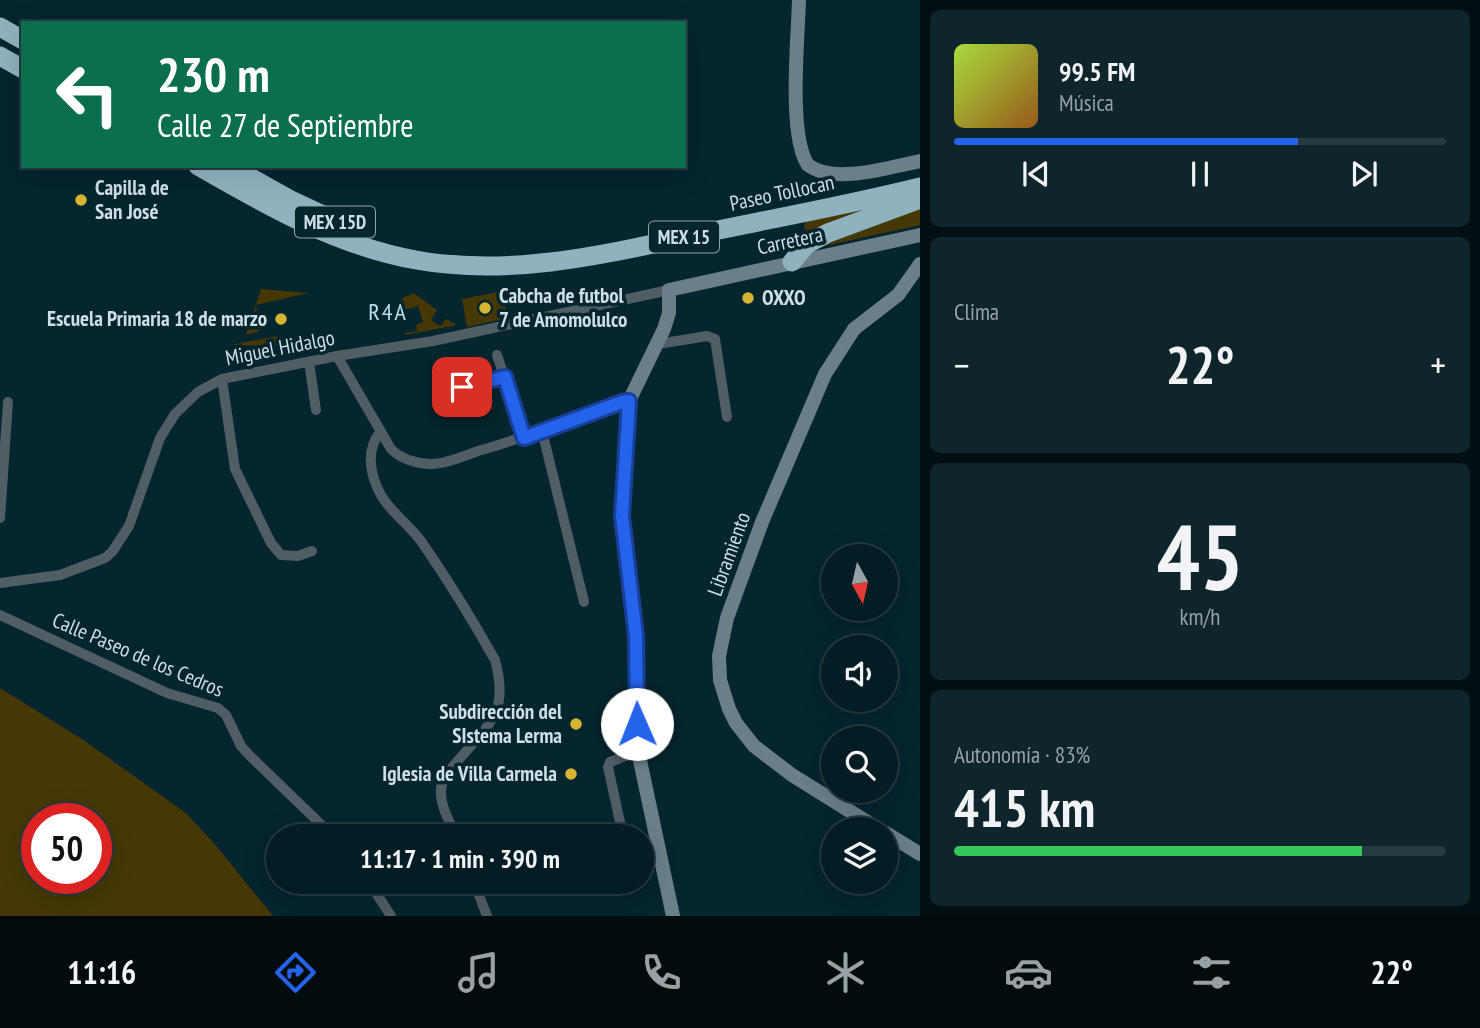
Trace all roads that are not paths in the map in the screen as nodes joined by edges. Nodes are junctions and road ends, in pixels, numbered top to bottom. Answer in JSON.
{"nodes":[{"id":1,"x":799,"y":0,"type":"edge"},
{"id":2,"x":0,"y":27,"type":"edge"},
{"id":3,"x":21,"y":39,"type":"edge"},
{"id":4,"x":0,"y":56,"type":"edge"},
{"id":5,"x":21,"y":68,"type":"edge"},
{"id":6,"x":920,"y":161,"type":"edge"},
{"id":7,"x":202,"y":168,"type":"edge"},
{"id":8,"x":234,"y":168,"type":"edge"},
{"id":9,"x":920,"y":187,"type":"edge"},
{"id":10,"x":920,"y":199,"type":"edge"},
{"id":11,"x":920,"y":235,"type":"edge"},
{"id":12,"x":792,"y":262,"type":"junction"},
{"id":13,"x":920,"y":264,"type":"edge"},
{"id":14,"x":445,"y":265,"type":"junction"},
{"id":15,"x":669,"y":290,"type":"junction"},
{"id":16,"x":658,"y":344,"type":"junction"},
{"id":17,"x":497,"y":355,"type":"dead end"},
{"id":18,"x":337,"y":356,"type":"junction"},
{"id":19,"x":309,"y":362,"type":"junction"},
{"id":20,"x":505,"y":377,"type":"junction"},
{"id":21,"x":222,"y":379,"type":"junction"},
{"id":22,"x":441,"y":392,"type":"dead end"},
{"id":23,"x":9,"y":401,"type":"dead end"},
{"id":24,"x":629,"y":401,"type":"junction"},
{"id":25,"x":316,"y":410,"type":"dead end"},
{"id":26,"x":727,"y":417,"type":"dead end"},
{"id":27,"x":542,"y":431,"type":"junction"},
{"id":28,"x":380,"y":432,"type":"junction"},
{"id":29,"x":524,"y":438,"type":"junction"},
{"id":30,"x":0,"y":518,"type":"edge"},
{"id":31,"x":312,"y":551,"type":"dead end"},
{"id":32,"x":0,"y":583,"type":"edge"},
{"id":33,"x":583,"y":602,"type":"dead end"},
{"id":34,"x":0,"y":615,"type":"edge"},
{"id":35,"x":638,"y":751,"type":"junction"},
{"id":36,"x":859,"y":817,"type":"edge"},
{"id":37,"x":321,"y":824,"type":"edge"},
{"id":38,"x":451,"y":824,"type":"edge"},
{"id":39,"x":620,"y":824,"type":"edge"},
{"id":40,"x":898,"y":841,"type":"edge"},
{"id":41,"x":920,"y":855,"type":"edge"},
{"id":42,"x":377,"y":894,"type":"edge"},
{"id":43,"x":479,"y":894,"type":"edge"},
{"id":44,"x":391,"y":916,"type":"edge"},
{"id":45,"x":487,"y":916,"type":"edge"},
{"id":46,"x":673,"y":916,"type":"edge"}],
"edges":[{"from":1,"to":6,"type":"main road"},
{"from":2,"to":3,"type":"highway"},
{"from":4,"to":5,"type":"highway"},
{"from":7,"to":14,"type":"highway","number":"MEX 15"},
{"from":8,"to":14,"type":"highway","number":"MEX 15D"},
{"from":9,"to":14,"type":"highway","name":"Paseo Tollocan","number":"MEX 15"},
{"from":10,"to":12,"type":"highway"},
{"from":11,"to":12,"type":"main road","name":"Carretera"},
{"from":12,"to":15,"type":"main road","name":"Carretera"},
{"from":13,"to":36,"type":"main road","name":"Libramiento"},
{"from":15,"to":16,"type":"main road"},
{"from":15,"to":18,"type":"street","name":"Miguel Hidalgo"},
{"from":16,"to":24,"type":"main road"},
{"from":16,"to":26,"type":"street"},
{"from":17,"to":20,"type":"street"},
{"from":18,"to":19,"type":"street","name":"Miguel Hidalgo"},
{"from":18,"to":28,"type":"street"},
{"from":19,"to":21,"type":"street","name":"Miguel Hidalgo"},
{"from":19,"to":25,"type":"street"},
{"from":20,"to":22,"type":"street"},
{"from":20,"to":29,"type":"street"},
{"from":21,"to":31,"type":"street"},
{"from":21,"to":32,"type":"street","name":"Miguel Hidalgo"},
{"from":23,"to":30,"type":"street"},
{"from":24,"to":27,"type":"street"},
{"from":24,"to":35,"type":"main road"},
{"from":27,"to":29,"type":"street"},
{"from":27,"to":33,"type":"street"},
{"from":28,"to":29,"type":"street"},
{"from":28,"to":38,"type":"street"},
{"from":34,"to":37,"type":"street","name":"Calle Paseo de los Cedros"},
{"from":35,"to":39,"type":"street"},
{"from":35,"to":46,"type":"main road"},
{"from":40,"to":41,"type":"main road"},
{"from":42,"to":44,"type":"street"},
{"from":43,"to":45,"type":"street"}]}
